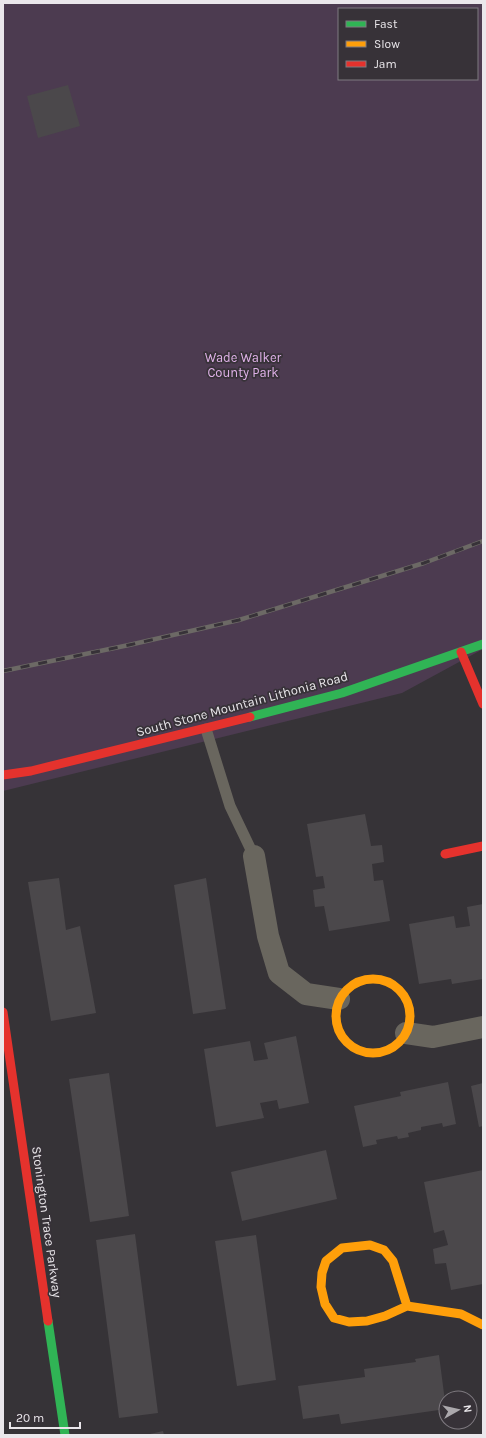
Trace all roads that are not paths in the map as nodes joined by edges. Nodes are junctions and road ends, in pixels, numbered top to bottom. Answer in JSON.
{"nodes":[{"id":1,"x":483,"y":644,"type":"edge"},
{"id":2,"x":461,"y":652,"type":"junction"},
{"id":3,"x":483,"y":704,"type":"edge"},
{"id":4,"x":206,"y":729,"type":"junction"},
{"id":5,"x":3,"y":775,"type":"edge"},
{"id":6,"x":483,"y":846,"type":"edge"},
{"id":7,"x":446,"y":854,"type":"dead end"},
{"id":8,"x":254,"y":856,"type":"joint"},
{"id":9,"x":339,"y":999,"type":"junction"},
{"id":10,"x":3,"y":1012,"type":"edge"},
{"id":11,"x":483,"y":1027,"type":"edge"},
{"id":12,"x":406,"y":1033,"type":"junction"},
{"id":13,"x":407,"y":1306,"type":"junction"},
{"id":14,"x":483,"y":1325,"type":"edge"},
{"id":15,"x":65,"y":1435,"type":"edge"}],
"edges":[{"from":1,"to":2,"type":"street","name":"South Stone Mountain Lithonia Road"},
{"from":2,"to":3,"type":"street"},
{"from":2,"to":4,"type":"street","name":"South Stone Mountain Lithonia Road"},
{"from":4,"to":5,"type":"street","name":"South Stone Mountain Lithonia Road"},
{"from":4,"to":8,"type":"lane"},
{"from":6,"to":7,"type":"street"},
{"from":8,"to":9,"type":"street"},
{"from":9,"to":12,"type":"street"},
{"from":9,"to":12,"type":"street"},
{"from":10,"to":15,"type":"street","name":"Stonington Trace Parkway"},
{"from":11,"to":12,"type":"street"},
{"from":13,"to":13,"type":"street"},
{"from":13,"to":14,"type":"street"}]}
